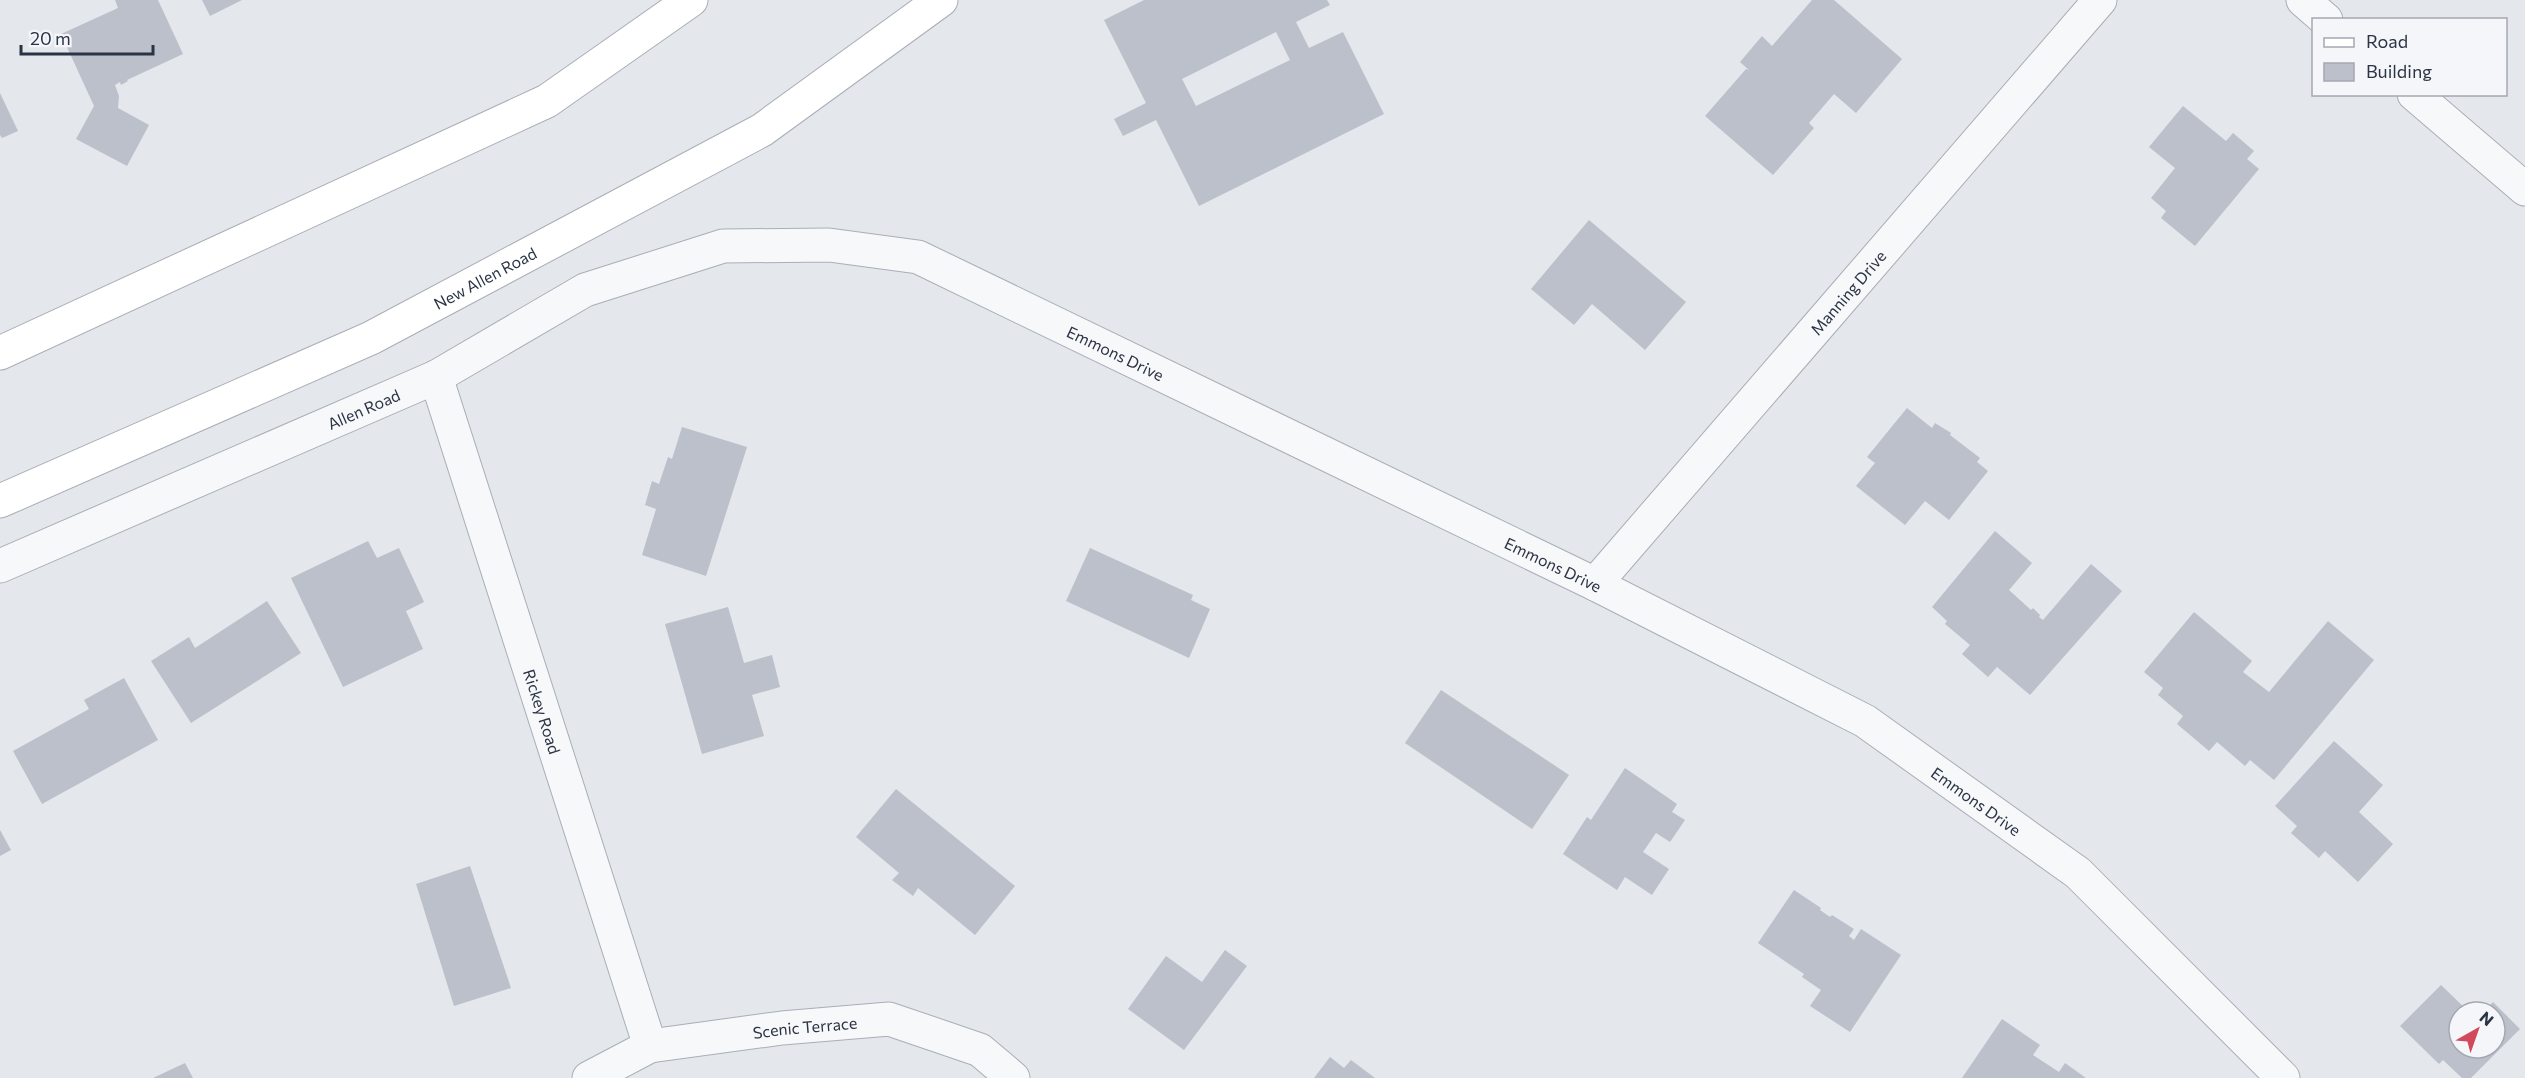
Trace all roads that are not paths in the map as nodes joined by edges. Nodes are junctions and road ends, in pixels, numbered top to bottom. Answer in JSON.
{"nodes":[{"id":1,"x":692,"y":0,"type":"edge"},
{"id":2,"x":941,"y":0,"type":"edge"},
{"id":3,"x":2100,"y":0,"type":"edge"},
{"id":4,"x":2303,"y":0,"type":"edge"},
{"id":5,"x":2324,"y":18,"type":"edge"},
{"id":6,"x":2416,"y":96,"type":"edge"},
{"id":7,"x":2525,"y":189,"type":"edge"},
{"id":8,"x":723,"y":246,"type":"joint"},
{"id":9,"x":0,"y":353,"type":"edge"},
{"id":10,"x":436,"y":377,"type":"junction"},
{"id":11,"x":0,"y":501,"type":"edge"},
{"id":12,"x":0,"y":566,"type":"edge"},
{"id":13,"x":1595,"y":584,"type":"junction"},
{"id":14,"x":650,"y":1046,"type":"junction"},
{"id":15,"x":589,"y":1078,"type":"edge"},
{"id":16,"x":1013,"y":1078,"type":"edge"},
{"id":17,"x":2283,"y":1078,"type":"edge"}],
"edges":[{"from":1,"to":9,"type":"main road"},
{"from":2,"to":11,"type":"main road","name":"New Allen Road"},
{"from":3,"to":13,"type":"street","name":"Manning Drive"},
{"from":4,"to":5,"type":"street"},
{"from":6,"to":7,"type":"street"},
{"from":8,"to":10,"type":"street","name":"Allen Road"},
{"from":8,"to":13,"type":"street","name":"Emmons Drive"},
{"from":10,"to":12,"type":"street","name":"Allen Road"},
{"from":10,"to":14,"type":"street","name":"Rickey Road"},
{"from":13,"to":17,"type":"street","name":"Emmons Drive"},
{"from":14,"to":15,"type":"street","name":"Scenic Terrace"},
{"from":14,"to":16,"type":"street","name":"Scenic Terrace"}]}
